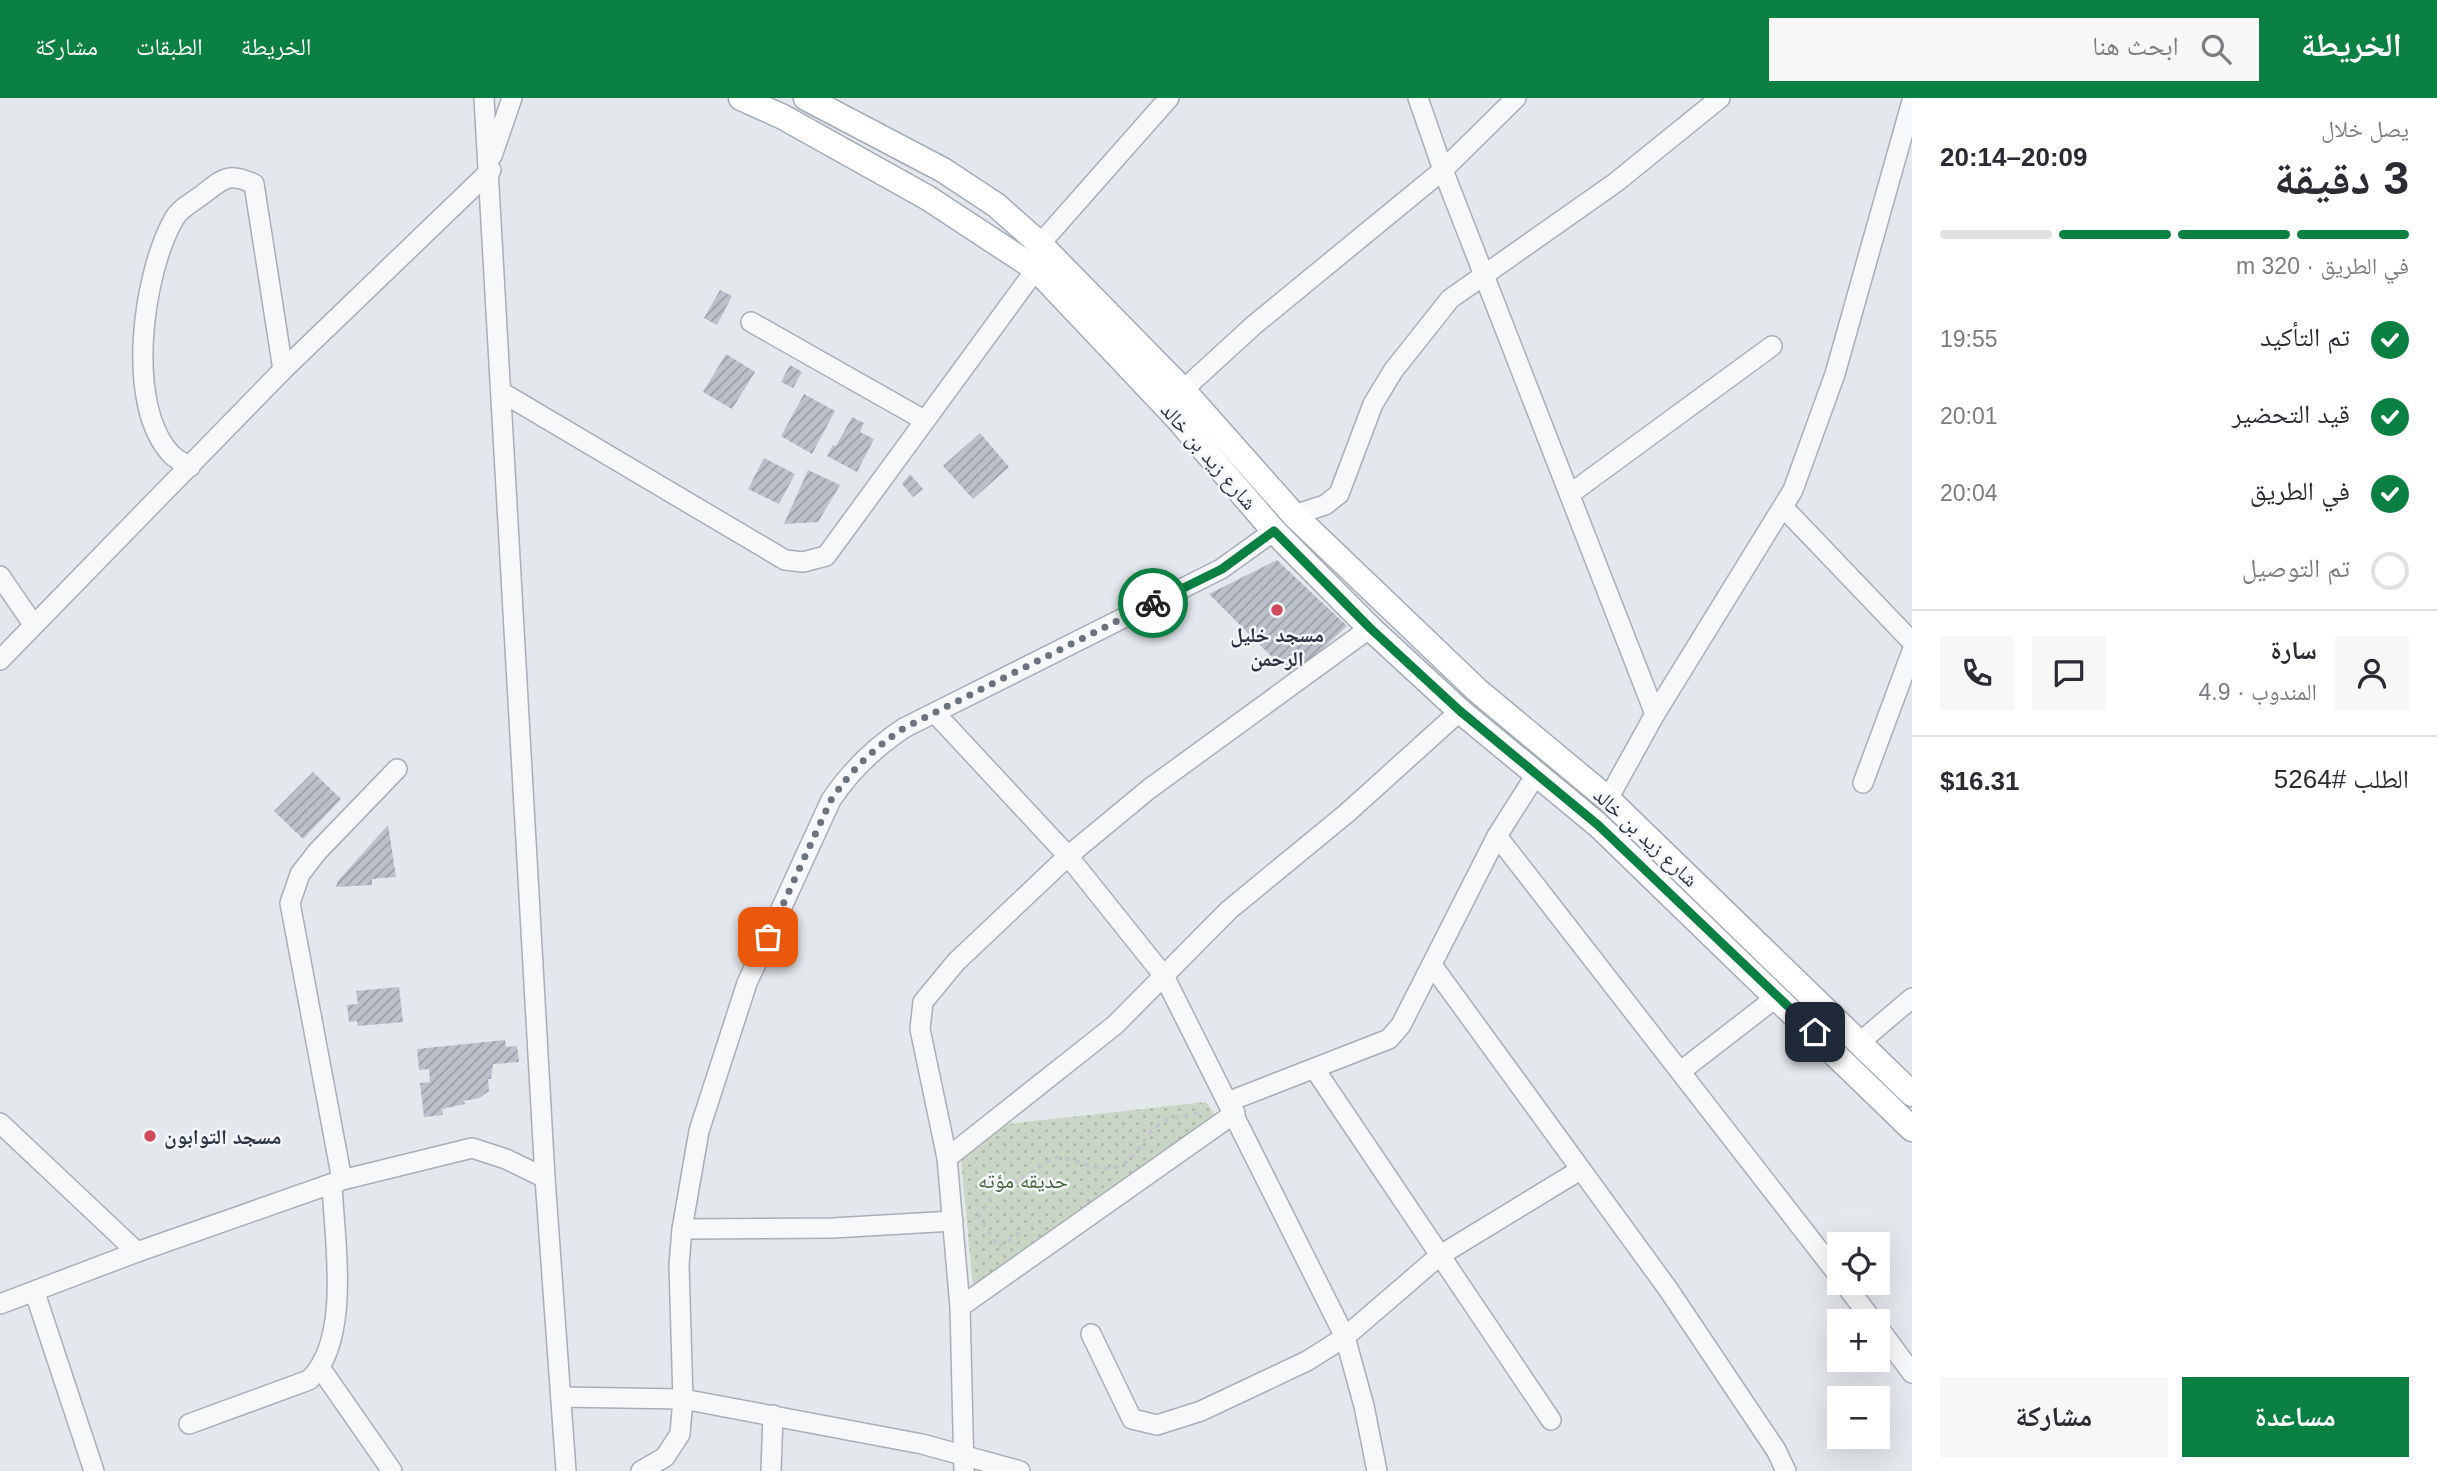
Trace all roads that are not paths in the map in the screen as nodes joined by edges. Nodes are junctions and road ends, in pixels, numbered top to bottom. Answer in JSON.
{"nodes":[{"id":1,"x":484,"y":98,"type":"edge"},
{"id":2,"x":512,"y":98,"type":"edge"},
{"id":3,"x":741,"y":98,"type":"edge"},
{"id":4,"x":806,"y":98,"type":"edge"},
{"id":5,"x":1169,"y":98,"type":"edge"},
{"id":6,"x":1418,"y":98,"type":"edge"},
{"id":7,"x":1516,"y":98,"type":"edge"},
{"id":8,"x":1720,"y":98,"type":"edge"},
{"id":9,"x":1912,"y":101,"type":"edge"},
{"id":10,"x":490,"y":166,"type":"junction"},
{"id":11,"x":1443,"y":170,"type":"junction"},
{"id":12,"x":1041,"y":244,"type":"junction"},
{"id":13,"x":1036,"y":269,"type":"junction"},
{"id":14,"x":1484,"y":275,"type":"junction"},
{"id":15,"x":751,"y":322,"type":"dead end"},
{"id":16,"x":1772,"y":346,"type":"dead end"},
{"id":17,"x":283,"y":370,"type":"junction"},
{"id":18,"x":1183,"y":390,"type":"junction"},
{"id":19,"x":503,"y":393,"type":"junction"},
{"id":20,"x":924,"y":420,"type":"junction"},
{"id":21,"x":190,"y":467,"type":"junction"},
{"id":22,"x":1570,"y":494,"type":"junction"},
{"id":23,"x":1784,"y":508,"type":"junction"},
{"id":24,"x":1294,"y":515,"type":"junction"},
{"id":25,"x":1274,"y":531,"type":"junction"},
{"id":26,"x":0,"y":576,"type":"edge"},
{"id":27,"x":33,"y":624,"type":"junction"},
{"id":28,"x":1370,"y":628,"type":"junction"},
{"id":29,"x":1912,"y":642,"type":"edge"},
{"id":30,"x":1912,"y":651,"type":"edge"},
{"id":31,"x":0,"y":660,"type":"edge"},
{"id":32,"x":1460,"y":711,"type":"junction"},
{"id":33,"x":934,"y":713,"type":"junction"},
{"id":34,"x":1655,"y":713,"type":"junction"},
{"id":35,"x":397,"y":769,"type":"dead end"},
{"id":36,"x":1537,"y":773,"type":"junction"},
{"id":37,"x":1863,"y":783,"type":"dead end"},
{"id":38,"x":1608,"y":799,"type":"junction"},
{"id":39,"x":1497,"y":836,"type":"junction"},
{"id":40,"x":1068,"y":856,"type":"junction"},
{"id":41,"x":1432,"y":965,"type":"junction"},
{"id":42,"x":1164,"y":976,"type":"junction"},
{"id":43,"x":1778,"y":996,"type":"junction"},
{"id":44,"x":1908,"y":1008,"type":"edge"},
{"id":45,"x":1860,"y":1042,"type":"junction"},
{"id":46,"x":1315,"y":1071,"type":"junction"},
{"id":47,"x":1681,"y":1071,"type":"junction"},
{"id":48,"x":1912,"y":1094,"type":"edge"},
{"id":49,"x":1232,"y":1107,"type":"junction"},
{"id":50,"x":0,"y":1123,"type":"edge"},
{"id":51,"x":1912,"y":1129,"type":"edge"},
{"id":52,"x":947,"y":1158,"type":"junction"},
{"id":53,"x":1580,"y":1170,"type":"junction"},
{"id":54,"x":545,"y":1178,"type":"junction"},
{"id":55,"x":337,"y":1182,"type":"junction"},
{"id":56,"x":953,"y":1221,"type":"junction"},
{"id":57,"x":682,"y":1230,"type":"junction"},
{"id":58,"x":137,"y":1252,"type":"junction"},
{"id":59,"x":1439,"y":1256,"type":"junction"},
{"id":60,"x":1827,"y":1260,"type":"edge"},
{"id":61,"x":35,"y":1293,"type":"junction"},
{"id":62,"x":1853,"y":1295,"type":"edge"},
{"id":63,"x":0,"y":1304,"type":"edge"},
{"id":64,"x":960,"y":1307,"type":"junction"},
{"id":65,"x":1864,"y":1309,"type":"edge"},
{"id":66,"x":1091,"y":1334,"type":"dead end"},
{"id":67,"x":1345,"y":1337,"type":"junction"},
{"id":68,"x":1890,"y":1343,"type":"edge"},
{"id":69,"x":321,"y":1369,"type":"junction"},
{"id":70,"x":1912,"y":1373,"type":"edge"},
{"id":71,"x":561,"y":1397,"type":"junction"},
{"id":72,"x":683,"y":1399,"type":"junction"},
{"id":73,"x":774,"y":1415,"type":"junction"},
{"id":74,"x":1551,"y":1420,"type":"dead end"},
{"id":75,"x":188,"y":1424,"type":"dead end"},
{"id":76,"x":964,"y":1463,"type":"edge"},
{"id":77,"x":94,"y":1471,"type":"edge"},
{"id":78,"x":392,"y":1471,"type":"edge"},
{"id":79,"x":566,"y":1471,"type":"edge"},
{"id":80,"x":641,"y":1471,"type":"edge"},
{"id":81,"x":771,"y":1471,"type":"edge"},
{"id":82,"x":1020,"y":1471,"type":"edge"},
{"id":83,"x":1377,"y":1471,"type":"edge"},
{"id":84,"x":1786,"y":1471,"type":"edge"}],
"edges":[{"from":1,"to":10,"type":"street"},
{"from":2,"to":10,"type":"street"},
{"from":3,"to":13,"type":"main road","name":"شارع زيد بن خالد"},
{"from":4,"to":12,"type":"main road","name":"شارع زيد بن خالد"},
{"from":5,"to":12,"type":"street"},
{"from":6,"to":11,"type":"street"},
{"from":7,"to":11,"type":"street"},
{"from":8,"to":14,"type":"street"},
{"from":9,"to":23,"type":"street"},
{"from":10,"to":17,"type":"street"},
{"from":10,"to":19,"type":"street"},
{"from":11,"to":14,"type":"street"},
{"from":11,"to":18,"type":"street"},
{"from":12,"to":18,"type":"main road","name":"شارع زيد بن خالد"},
{"from":13,"to":20,"type":"street"},
{"from":13,"to":25,"type":"main road","name":"شارع زيد بن خالد"},
{"from":14,"to":22,"type":"street"},
{"from":14,"to":24,"type":"street"},
{"from":15,"to":20,"type":"street"},
{"from":16,"to":22,"type":"street"},
{"from":17,"to":21,"type":"street"},
{"from":17,"to":21,"type":"street"},
{"from":18,"to":24,"type":"main road","name":"شارع زيد بن خالد"},
{"from":19,"to":20,"type":"street"},
{"from":19,"to":54,"type":"street"},
{"from":21,"to":27,"type":"street"},
{"from":22,"to":34,"type":"street"},
{"from":23,"to":29,"type":"street"},
{"from":23,"to":34,"type":"street"},
{"from":24,"to":38,"type":"main road","name":"شارع زيد بن خالد"},
{"from":25,"to":28,"type":"main road","name":"شارع زيد بن خالد"},
{"from":25,"to":33,"type":"street"},
{"from":26,"to":27,"type":"street"},
{"from":27,"to":31,"type":"street"},
{"from":28,"to":32,"type":"main road","name":"شارع زيد بن خالد"},
{"from":28,"to":40,"type":"street"},
{"from":30,"to":37,"type":"street"},
{"from":32,"to":36,"type":"main road","name":"شارع زيد بن خالد"},
{"from":32,"to":42,"type":"street"},
{"from":33,"to":40,"type":"street"},
{"from":33,"to":57,"type":"street"},
{"from":34,"to":38,"type":"street"},
{"from":35,"to":55,"type":"street"},
{"from":36,"to":39,"type":"street"},
{"from":36,"to":43,"type":"main road","name":"شارع زيد بن خالد"},
{"from":38,"to":45,"type":"main road","name":"شارع زيد بن خالد"},
{"from":39,"to":41,"type":"street"},
{"from":39,"to":47,"type":"street"},
{"from":40,"to":42,"type":"street"},
{"from":40,"to":52,"type":"street"},
{"from":41,"to":46,"type":"street"},
{"from":41,"to":53,"type":"street"},
{"from":42,"to":49,"type":"street"},
{"from":42,"to":52,"type":"street"},
{"from":43,"to":47,"type":"street"},
{"from":43,"to":51,"type":"main road","name":"شارع زيد بن خالد"},
{"from":44,"to":45,"type":"street"},
{"from":45,"to":48,"type":"main road","name":"شارع زيد بن خالد"},
{"from":46,"to":49,"type":"street"},
{"from":46,"to":59,"type":"street"},
{"from":47,"to":60,"type":"street"},
{"from":49,"to":64,"type":"street"},
{"from":49,"to":67,"type":"street"},
{"from":50,"to":58,"type":"street"},
{"from":52,"to":56,"type":"street"},
{"from":53,"to":59,"type":"street"},
{"from":53,"to":84,"type":"street"},
{"from":54,"to":55,"type":"street"},
{"from":54,"to":71,"type":"street"},
{"from":55,"to":58,"type":"street"},
{"from":55,"to":69,"type":"street"},
{"from":56,"to":57,"type":"street"},
{"from":56,"to":64,"type":"street"},
{"from":57,"to":72,"type":"street"},
{"from":58,"to":61,"type":"street"},
{"from":59,"to":67,"type":"street"},
{"from":59,"to":74,"type":"street"},
{"from":61,"to":63,"type":"street"},
{"from":61,"to":77,"type":"street"},
{"from":62,"to":65,"type":"street"},
{"from":64,"to":76,"type":"street"},
{"from":66,"to":67,"type":"street"},
{"from":67,"to":83,"type":"street"},
{"from":68,"to":70,"type":"street"},
{"from":69,"to":75,"type":"street"},
{"from":69,"to":78,"type":"street"},
{"from":71,"to":72,"type":"street"},
{"from":71,"to":79,"type":"street"},
{"from":72,"to":73,"type":"street"},
{"from":72,"to":80,"type":"street"},
{"from":73,"to":76,"type":"street"},
{"from":73,"to":81,"type":"street"},
{"from":76,"to":82,"type":"street"}]}
